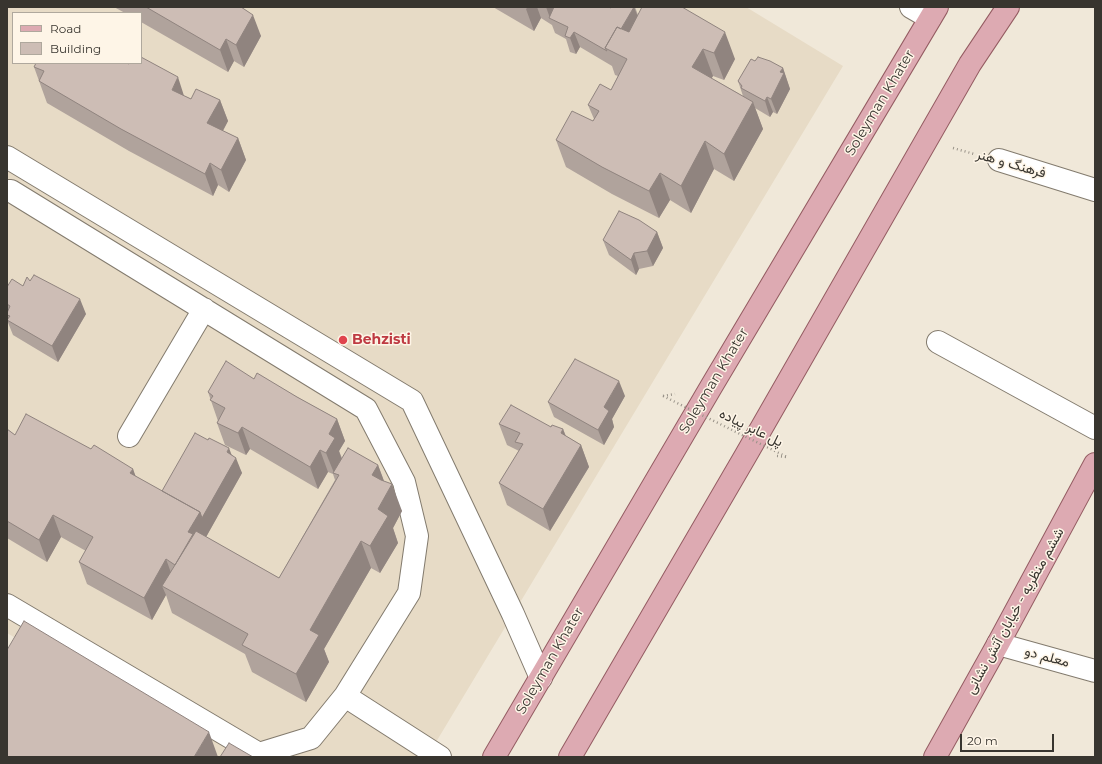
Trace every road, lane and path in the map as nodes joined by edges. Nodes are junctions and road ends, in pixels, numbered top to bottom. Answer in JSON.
{"nodes":[{"id":1,"x":911,"y":7,"type":"edge"},
{"id":2,"x":1008,"y":7,"type":"edge"},
{"id":3,"x":933,"y":13,"type":"edge"},
{"id":4,"x":926,"y":140,"type":"junction"},
{"id":5,"x":7,"y":157,"type":"edge"},
{"id":6,"x":999,"y":160,"type":"joint"},
{"id":7,"x":1095,"y":190,"type":"edge"},
{"id":8,"x":7,"y":191,"type":"edge"},
{"id":9,"x":204,"y":310,"type":"junction"},
{"id":10,"x":938,"y":342,"type":"dead end"},
{"id":11,"x":663,"y":396,"type":"dead end"},
{"id":12,"x":1095,"y":428,"type":"edge"},
{"id":13,"x":129,"y":436,"type":"dead end"},
{"id":14,"x":787,"y":456,"type":"dead end"},
{"id":15,"x":1095,"y":464,"type":"edge"},
{"id":16,"x":7,"y":605,"type":"edge"},
{"id":17,"x":998,"y":644,"type":"junction"},
{"id":18,"x":1095,"y":671,"type":"edge"},
{"id":19,"x":541,"y":678,"type":"junction"},
{"id":20,"x":345,"y":696,"type":"junction"},
{"id":21,"x":440,"y":757,"type":"edge"},
{"id":22,"x":494,"y":757,"type":"edge"},
{"id":23,"x":570,"y":757,"type":"edge"},
{"id":24,"x":935,"y":757,"type":"edge"}],
"edges":[{"from":1,"to":3,"type":"street"},
{"from":2,"to":4,"type":"main road"},
{"from":3,"to":19,"type":"main road","name":"Soleyman Khater"},
{"from":4,"to":6,"type":"path","name":"فرهنگ و هنر"},
{"from":4,"to":23,"type":"main road"},
{"from":5,"to":19,"type":"street"},
{"from":6,"to":7,"type":"street","name":"فرهنگ و هنر"},
{"from":8,"to":9,"type":"street"},
{"from":9,"to":13,"type":"street"},
{"from":9,"to":20,"type":"street"},
{"from":10,"to":12,"type":"street"},
{"from":11,"to":14,"type":"path","name":"پل عابر پیاده","bridge":true},
{"from":15,"to":17,"type":"main road","name":"ششم منظریه - خیابان آتش نشانی"},
{"from":16,"to":20,"type":"street"},
{"from":17,"to":18,"type":"street","name":"معلم دو"},
{"from":17,"to":24,"type":"main road","name":"ششم منظریه - خیابان آتش نشانی"},
{"from":19,"to":22,"type":"main road","name":"Soleyman Khater"},
{"from":20,"to":21,"type":"street"}]}
